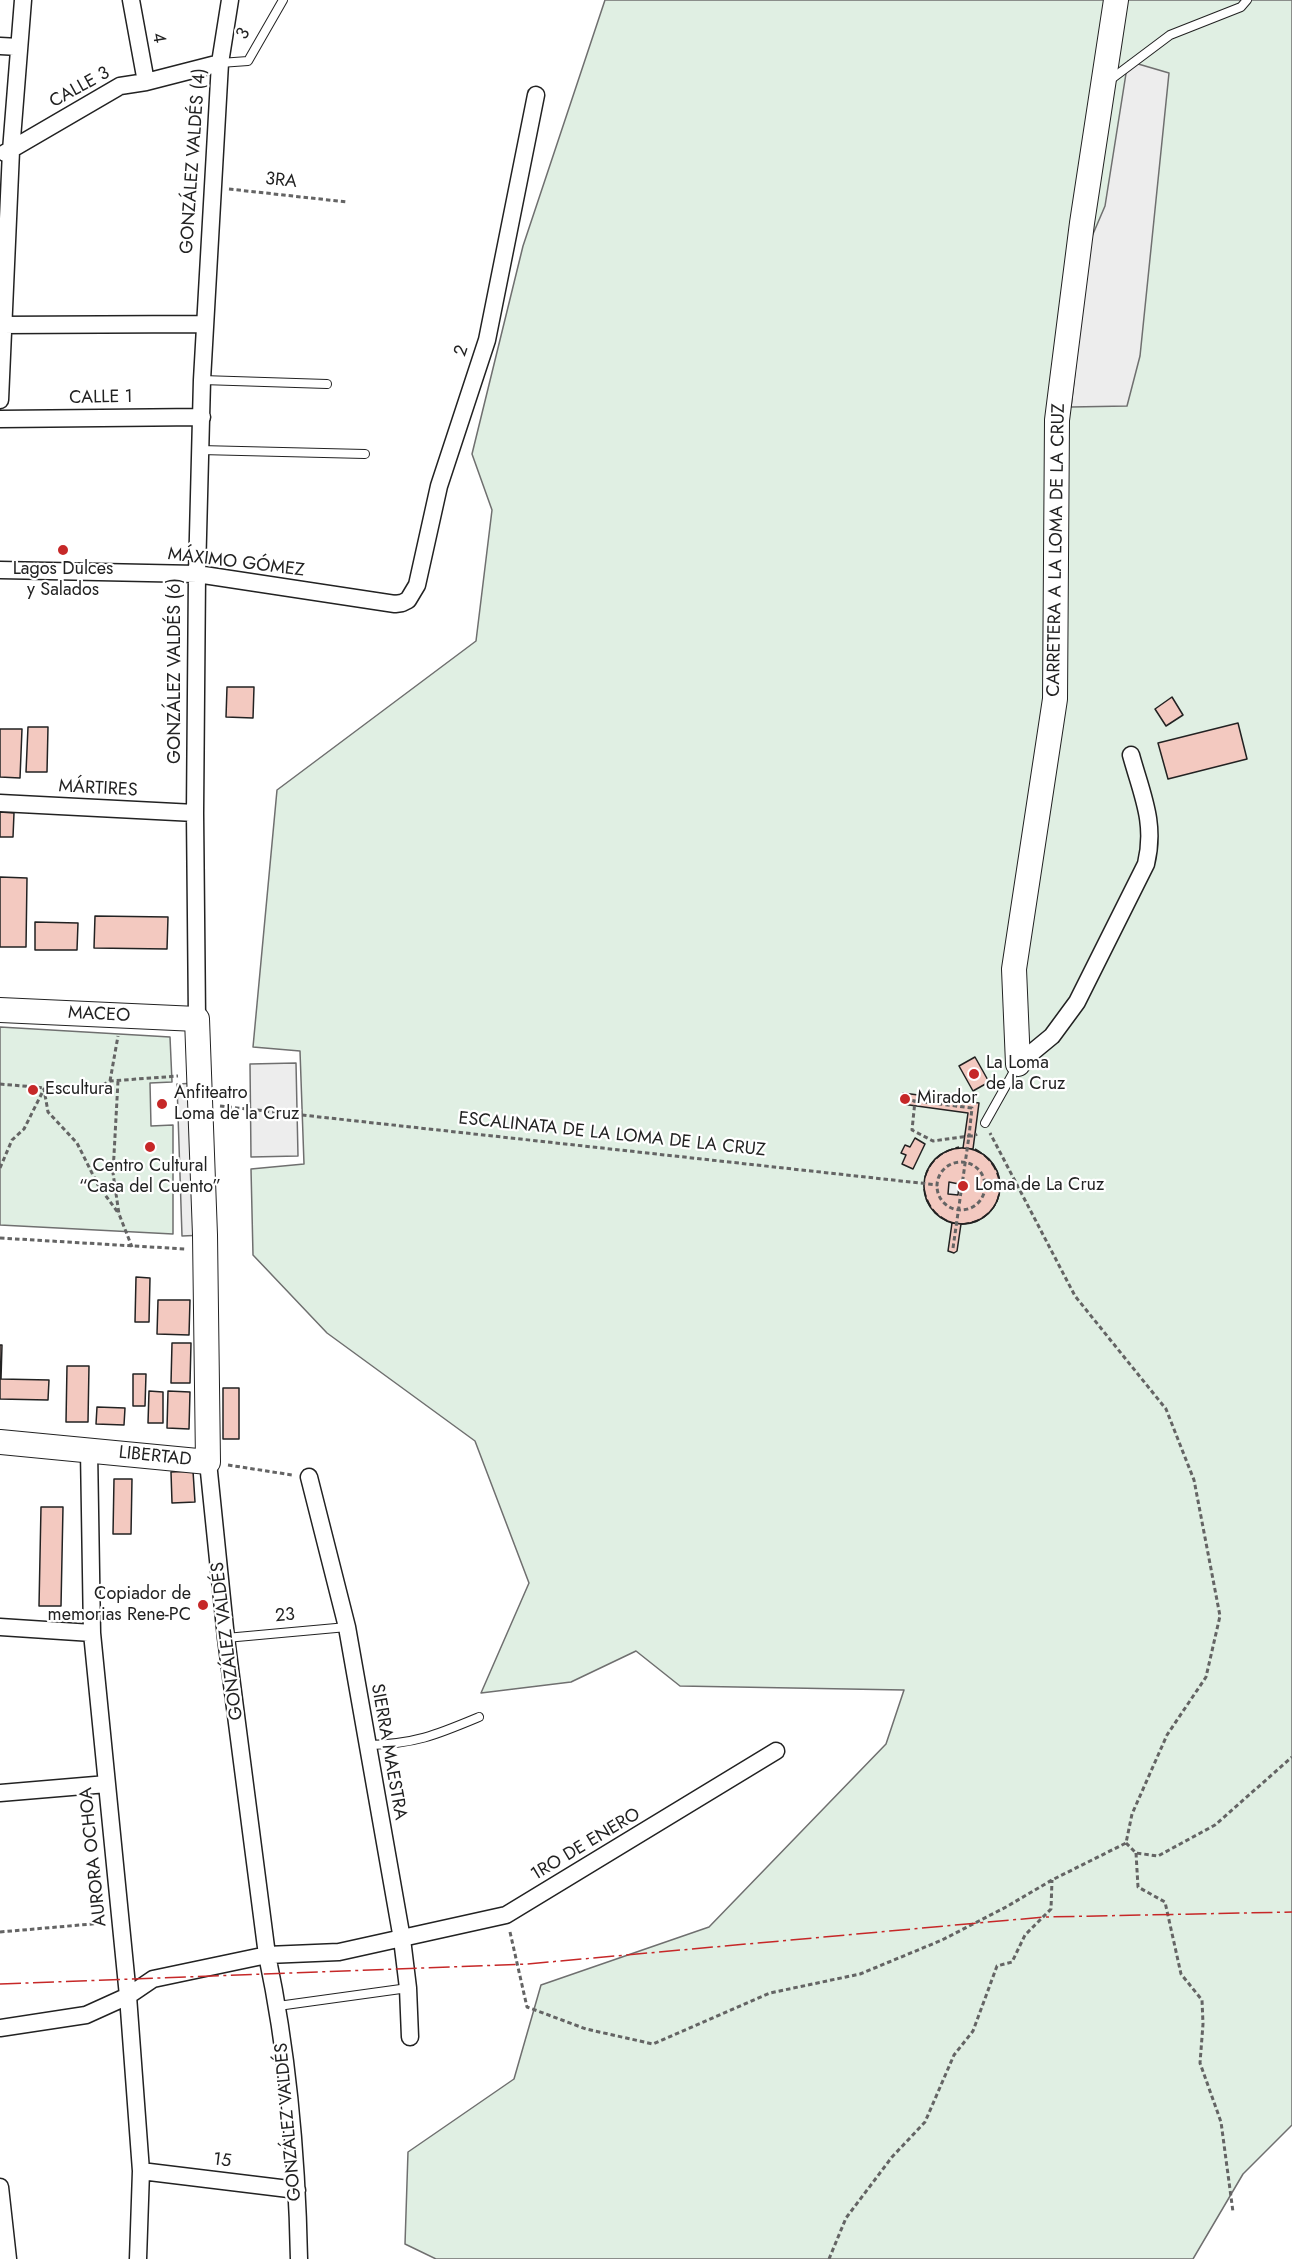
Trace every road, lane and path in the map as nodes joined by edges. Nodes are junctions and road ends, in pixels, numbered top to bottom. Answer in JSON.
{"nodes":[{"id":1,"x":22,"y":0,"type":"edge"},
{"id":2,"x":131,"y":0,"type":"edge"},
{"id":3,"x":230,"y":0,"type":"edge"},
{"id":4,"x":283,"y":0,"type":"edge"},
{"id":5,"x":1116,"y":0,"type":"edge"},
{"id":6,"x":1247,"y":0,"type":"edge"},
{"id":7,"x":0,"y":46,"type":"edge"},
{"id":8,"x":19,"y":47,"type":"junction"},
{"id":9,"x":220,"y":63,"type":"junction"},
{"id":10,"x":146,"y":82,"type":"junction"},
{"id":11,"x":1102,"y":85,"type":"junction"},
{"id":12,"x":536,"y":95,"type":"dead end"},
{"id":13,"x":5,"y":153,"type":"edge"},
{"id":14,"x":212,"y":187,"type":"junction"},
{"id":15,"x":347,"y":202,"type":"dead end"},
{"id":16,"x":204,"y":324,"type":"junction"},
{"id":17,"x":1,"y":325,"type":"edge"},
{"id":18,"x":202,"y":380,"type":"junction"},
{"id":19,"x":327,"y":384,"type":"dead end"},
{"id":20,"x":0,"y":400,"type":"edge"},
{"id":21,"x":202,"y":417,"type":"junction"},
{"id":22,"x":0,"y":419,"type":"edge"},
{"id":23,"x":200,"y":450,"type":"junction"},
{"id":24,"x":366,"y":454,"type":"dead end"},
{"id":25,"x":0,"y":570,"type":"edge"},
{"id":26,"x":196,"y":574,"type":"junction"},
{"id":27,"x":395,"y":604,"type":"joint"},
{"id":28,"x":1131,"y":755,"type":"dead end"},
{"id":29,"x":0,"y":803,"type":"edge"},
{"id":30,"x":195,"y":813,"type":"junction"},
{"id":31,"x":0,"y":1010,"type":"edge"},
{"id":32,"x":122,"y":1016,"type":"junction"},
{"id":33,"x":197,"y":1019,"type":"junction"},
{"id":34,"x":1018,"y":1064,"type":"junction"},
{"id":35,"x":167,"y":1076,"type":"dead end"},
{"id":36,"x":110,"y":1081,"type":"junction"},
{"id":37,"x":118,"y":1081,"type":"junction"},
{"id":38,"x":0,"y":1084,"type":"edge"},
{"id":39,"x":44,"y":1089,"type":"junction"},
{"id":40,"x":905,"y":1099,"type":"dead end"},
{"id":41,"x":915,"y":1101,"type":"junction"},
{"id":42,"x":200,"y":1104,"type":"junction"},
{"id":43,"x":986,"y":1123,"type":"joint"},
{"id":44,"x":969,"y":1136,"type":"junction"},
{"id":45,"x":965,"y":1162,"type":"junction"},
{"id":46,"x":0,"y":1168,"type":"edge"},
{"id":47,"x":938,"y":1185,"type":"junction"},
{"id":48,"x":958,"y":1209,"type":"junction"},
{"id":49,"x":118,"y":1214,"type":"junction"},
{"id":50,"x":0,"y":1238,"type":"edge"},
{"id":51,"x":132,"y":1246,"type":"junction"},
{"id":52,"x":953,"y":1248,"type":"dead end"},
{"id":53,"x":205,"y":1250,"type":"junction"},
{"id":54,"x":0,"y":1442,"type":"edge"},
{"id":55,"x":89,"y":1450,"type":"junction"},
{"id":56,"x":208,"y":1462,"type":"junction"},
{"id":57,"x":309,"y":1477,"type":"joint"},
{"id":58,"x":0,"y":1627,"type":"edge"},
{"id":59,"x":347,"y":1627,"type":"junction"},
{"id":60,"x":92,"y":1633,"type":"junction"},
{"id":61,"x":226,"y":1638,"type":"junction"},
{"id":62,"x":479,"y":1717,"type":"dead end"},
{"id":63,"x":367,"y":1745,"type":"junction"},
{"id":64,"x":776,"y":1751,"type":"dead end"},
{"id":65,"x":1292,"y":1757,"type":"edge"},
{"id":66,"x":107,"y":1784,"type":"junction"},
{"id":67,"x":0,"y":1793,"type":"edge"},
{"id":68,"x":1126,"y":1843,"type":"junction"},
{"id":69,"x":1136,"y":1854,"type":"junction"},
{"id":70,"x":1052,"y":1880,"type":"junction"},
{"id":71,"x":506,"y":1915,"type":"junction"},
{"id":72,"x":120,"y":1921,"type":"junction"},
{"id":73,"x":0,"y":1932,"type":"edge"},
{"id":74,"x":402,"y":1939,"type":"junction"},
{"id":75,"x":267,"y":1955,"type":"junction"},
{"id":76,"x":408,"y":1988,"type":"junction"},
{"id":77,"x":128,"y":1996,"type":"junction"},
{"id":78,"x":278,"y":2006,"type":"junction"},
{"id":79,"x":0,"y":2028,"type":"edge"},
{"id":80,"x":410,"y":2037,"type":"dead end"},
{"id":81,"x":141,"y":2170,"type":"junction"},
{"id":82,"x":0,"y":2187,"type":"edge"},
{"id":83,"x":297,"y":2190,"type":"junction"},
{"id":84,"x":1233,"y":2212,"type":"dead end"},
{"id":85,"x":8,"y":2259,"type":"edge"},
{"id":86,"x":138,"y":2259,"type":"edge"},
{"id":87,"x":299,"y":2259,"type":"edge"},
{"id":88,"x":829,"y":2259,"type":"edge"}],
"edges":[{"from":1,"to":8,"type":"street"},
{"from":2,"to":10,"type":"street","name":"4"},
{"from":3,"to":9,"type":"street","name":"GONZÁLEZ VALDÉS (4)"},
{"from":4,"to":9,"type":"lane","name":"3"},
{"from":5,"to":11,"type":"street","name":"CARRETERA A LA LOMA DE LA CRUZ"},
{"from":6,"to":11,"type":"lane"},
{"from":7,"to":8,"type":"street"},
{"from":8,"to":13,"type":"street"},
{"from":9,"to":10,"type":"street","name":"CALLE 3"},
{"from":9,"to":14,"type":"street","name":"GONZÁLEZ VALDÉS (4)"},
{"from":10,"to":13,"type":"street","name":"CALLE 3"},
{"from":11,"to":34,"type":"street","name":"CARRETERA A LA LOMA DE LA CRUZ"},
{"from":12,"to":27,"type":"street","name":"2"},
{"from":13,"to":17,"type":"street"},
{"from":14,"to":15,"type":"path","name":"3RA"},
{"from":14,"to":16,"type":"street","name":"GONZÁLEZ VALDÉS (4)"},
{"from":16,"to":17,"type":"street"},
{"from":16,"to":18,"type":"street","name":"GONZÁLEZ VALDÉS (6)"},
{"from":17,"to":20,"type":"street"},
{"from":18,"to":19,"type":"lane"},
{"from":18,"to":21,"type":"street","name":"GONZÁLEZ VALDÉS (6)"},
{"from":21,"to":22,"type":"street","name":"CALLE 1"},
{"from":21,"to":23,"type":"street","name":"GONZÁLEZ VALDÉS (6)"},
{"from":23,"to":24,"type":"lane"},
{"from":23,"to":26,"type":"street","name":"GONZÁLEZ VALDÉS (6)"},
{"from":25,"to":26,"type":"street","name":"MÁXIMO GÓMEZ"},
{"from":26,"to":27,"type":"street","name":"MÁXIMO GÓMEZ"},
{"from":26,"to":30,"type":"street","name":"GONZÁLEZ VALDÉS (6)"},
{"from":28,"to":34,"type":"street"},
{"from":29,"to":30,"type":"street","name":"MÁRTIRES"},
{"from":30,"to":33,"type":"street","name":"GONZÁLEZ VALDÉS (6)"},
{"from":31,"to":32,"type":"street","name":"MACEO"},
{"from":32,"to":33,"type":"street","name":"MACEO"},
{"from":32,"to":36,"type":"path"},
{"from":33,"to":42,"type":"street","name":"GONZÁLEZ VALDÉS"},
{"from":34,"to":43,"type":"lane"},
{"from":35,"to":37,"type":"path"},
{"from":36,"to":37,"type":"path"},
{"from":36,"to":39,"type":"path"},
{"from":37,"to":49,"type":"path"},
{"from":38,"to":39,"type":"path"},
{"from":39,"to":46,"type":"path"},
{"from":39,"to":49,"type":"path"},
{"from":40,"to":41,"type":"path"},
{"from":41,"to":44,"type":"path"},
{"from":41,"to":44,"type":"path"},
{"from":42,"to":47,"type":"path","name":"ESCALINATA DE LA LOMA DE LA CRUZ"},
{"from":42,"to":53,"type":"street","name":"GONZÁLEZ VALDÉS"},
{"from":43,"to":68,"type":"path"},
{"from":44,"to":45,"type":"path"},
{"from":45,"to":47,"type":"path"},
{"from":45,"to":48,"type":"path"},
{"from":45,"to":48,"type":"path"},
{"from":47,"to":48,"type":"path"},
{"from":48,"to":52,"type":"path"},
{"from":49,"to":51,"type":"path"},
{"from":50,"to":51,"type":"path"},
{"from":51,"to":53,"type":"path"},
{"from":53,"to":56,"type":"street","name":"GONZÁLEZ VALDÉS"},
{"from":54,"to":55,"type":"street","name":"LIBERTAD"},
{"from":55,"to":56,"type":"street","name":"LIBERTAD"},
{"from":55,"to":60,"type":"street","name":"AURORA OCHOA"},
{"from":56,"to":57,"type":"path","name":"LIBERTAD"},
{"from":56,"to":61,"type":"street","name":"GONZÁLEZ VALDÉS"},
{"from":57,"to":59,"type":"street","name":"SIERRA MAESTRA"},
{"from":58,"to":60,"type":"street"},
{"from":59,"to":61,"type":"lane","name":"23"},
{"from":59,"to":63,"type":"street","name":"SIERRA MAESTRA"},
{"from":60,"to":66,"type":"street","name":"AURORA OCHOA"},
{"from":61,"to":75,"type":"street","name":"GONZÁLEZ VALDÉS"},
{"from":62,"to":63,"type":"lane"},
{"from":63,"to":74,"type":"street","name":"SIERRA MAESTRA"},
{"from":64,"to":71,"type":"street","name":"1RO DE ENERO"},
{"from":65,"to":69,"type":"path"},
{"from":66,"to":67,"type":"street"},
{"from":66,"to":72,"type":"street","name":"AURORA OCHOA"},
{"from":68,"to":69,"type":"path"},
{"from":68,"to":70,"type":"path"},
{"from":69,"to":84,"type":"path"},
{"from":70,"to":71,"type":"path"},
{"from":70,"to":88,"type":"path"},
{"from":71,"to":74,"type":"street","name":"1RO DE ENERO"},
{"from":72,"to":73,"type":"path"},
{"from":72,"to":77,"type":"street","name":"AURORA OCHOA"},
{"from":74,"to":75,"type":"street","name":"1RO DE ENERO"},
{"from":74,"to":76,"type":"street","name":"SIERRA MAESTRA"},
{"from":75,"to":77,"type":"street","name":"1RO DE ENERO"},
{"from":75,"to":78,"type":"street","name":"GONZÁLEZ VALDÉS"},
{"from":76,"to":78,"type":"lane"},
{"from":76,"to":80,"type":"street","name":"SIERRA MAESTRA"},
{"from":77,"to":79,"type":"street","name":"1RO DE ENERO"},
{"from":77,"to":81,"type":"street","name":"AURORA OCHOA"},
{"from":78,"to":83,"type":"street","name":"GONZÁLEZ VALDÉS"},
{"from":81,"to":83,"type":"street","name":"15"},
{"from":81,"to":86,"type":"street","name":"AURORA OCHOA"},
{"from":82,"to":85,"type":"street"},
{"from":83,"to":87,"type":"street","name":"GONZÁLEZ VALDÉS"}]}
